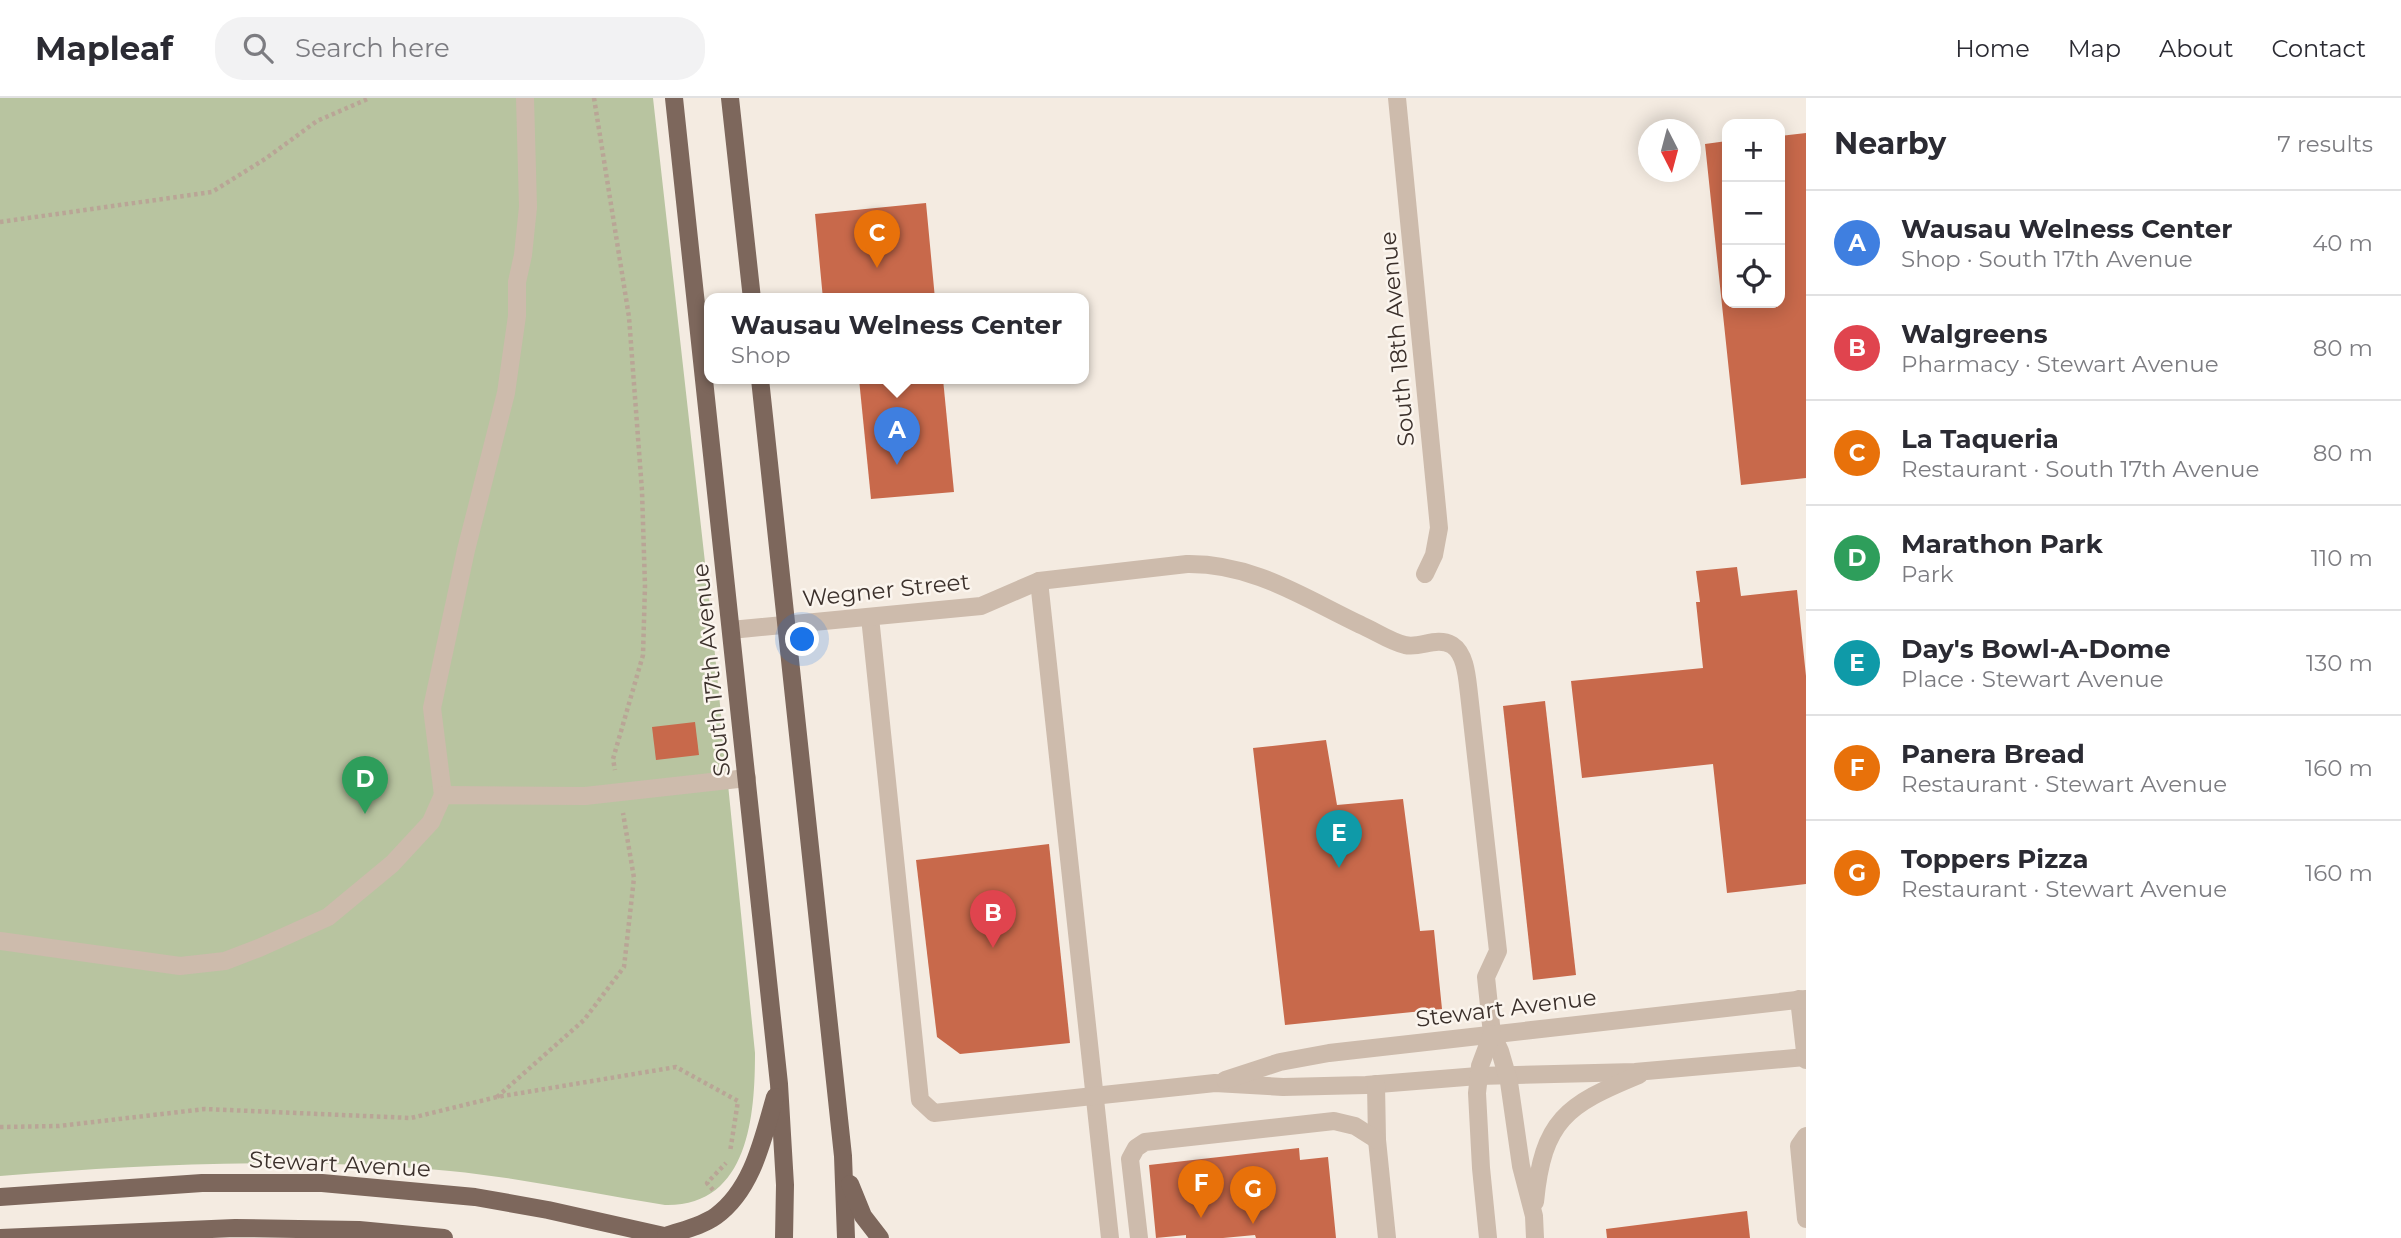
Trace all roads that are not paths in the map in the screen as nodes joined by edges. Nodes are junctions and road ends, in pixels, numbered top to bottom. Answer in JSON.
{"nodes":[{"id":1,"x":525,"y":98,"type":"edge"},
{"id":2,"x":674,"y":98,"type":"edge"},
{"id":3,"x":730,"y":98,"type":"edge"},
{"id":4,"x":1397,"y":98,"type":"edge"},
{"id":5,"x":751,"y":293,"type":"edge"},
{"id":6,"x":704,"y":378,"type":"edge"},
{"id":7,"x":705,"y":384,"type":"edge"},
{"id":8,"x":761,"y":384,"type":"edge"},
{"id":9,"x":1425,"y":574,"type":"dead end"},
{"id":10,"x":1039,"y":581,"type":"junction"},
{"id":11,"x":870,"y":617,"type":"junction"},
{"id":12,"x":787,"y":626,"type":"junction"},
{"id":13,"x":731,"y":630,"type":"junction"},
{"id":14,"x":747,"y":778,"type":"junction"},
{"id":15,"x":443,"y":795,"type":"junction"},
{"id":16,"x":0,"y":941,"type":"edge"},
{"id":17,"x":1802,"y":999,"type":"edge"},
{"id":18,"x":1492,"y":1034,"type":"junction"},
{"id":19,"x":1806,"y":1058,"type":"edge"},
{"id":20,"x":1650,"y":1071,"type":"junction"},
{"id":21,"x":1507,"y":1075,"type":"junction"},
{"id":22,"x":1478,"y":1076,"type":"junction"},
{"id":23,"x":1215,"y":1083,"type":"junction"},
{"id":24,"x":779,"y":1084,"type":"junction"},
{"id":25,"x":1376,"y":1084,"type":"junction"},
{"id":26,"x":1096,"y":1096,"type":"junction"},
{"id":27,"x":1806,"y":1136,"type":"edge"},
{"id":28,"x":1377,"y":1148,"type":"junction"},
{"id":29,"x":843,"y":1156,"type":"junction"},
{"id":30,"x":0,"y":1197,"type":"edge"},
{"id":31,"x":1534,"y":1216,"type":"junction"},
{"id":32,"x":1806,"y":1219,"type":"edge"},
{"id":33,"x":670,"y":1237,"type":"edge"},
{"id":34,"x":0,"y":1238,"type":"edge"},
{"id":35,"x":444,"y":1238,"type":"edge"},
{"id":36,"x":784,"y":1238,"type":"edge"},
{"id":37,"x":846,"y":1238,"type":"edge"},
{"id":38,"x":880,"y":1238,"type":"edge"},
{"id":39,"x":1110,"y":1238,"type":"edge"},
{"id":40,"x":1139,"y":1238,"type":"edge"},
{"id":41,"x":1387,"y":1238,"type":"edge"},
{"id":42,"x":1488,"y":1238,"type":"edge"},
{"id":43,"x":1535,"y":1238,"type":"edge"}],
"edges":[{"from":1,"to":15,"type":"street"},
{"from":2,"to":6,"type":"main road","name":"South 17th Avenue"},
{"from":3,"to":5,"type":"main road"},
{"from":4,"to":9,"type":"street","name":"South 18th Avenue"},
{"from":7,"to":13,"type":"main road","name":"South 17th Avenue"},
{"from":8,"to":12,"type":"main road"},
{"from":10,"to":11,"type":"street","name":"Wegner Street"},
{"from":10,"to":18,"type":"street","name":"Wegner Street"},
{"from":10,"to":26,"type":"street"},
{"from":11,"to":12,"type":"street","name":"Wegner Street"},
{"from":11,"to":26,"type":"street","name":"Stewart Avenue"},
{"from":12,"to":13,"type":"street","name":"Wegner Street"},
{"from":12,"to":29,"type":"main road"},
{"from":13,"to":14,"type":"main road","name":"South 17th Avenue"},
{"from":14,"to":15,"type":"street"},
{"from":14,"to":24,"type":"main road","name":"South 17th Avenue"},
{"from":15,"to":16,"type":"street"},
{"from":17,"to":18,"type":"street","name":"Stewart Avenue"},
{"from":17,"to":19,"type":"street"},
{"from":18,"to":21,"type":"street"},
{"from":18,"to":22,"type":"street"},
{"from":18,"to":23,"type":"street","name":"Stewart Avenue"},
{"from":19,"to":20,"type":"street","name":"Stewart Avenue"},
{"from":20,"to":21,"type":"street","name":"Stewart Avenue"},
{"from":20,"to":31,"type":"street"},
{"from":21,"to":22,"type":"street","name":"Stewart Avenue"},
{"from":21,"to":31,"type":"street"},
{"from":22,"to":25,"type":"street","name":"Stewart Avenue"},
{"from":22,"to":42,"type":"street"},
{"from":23,"to":25,"type":"street","name":"Stewart Avenue"},
{"from":23,"to":26,"type":"street","name":"Stewart Avenue"},
{"from":24,"to":33,"type":"main road"},
{"from":24,"to":36,"type":"main road","name":"South 17th Avenue"},
{"from":25,"to":28,"type":"street"},
{"from":26,"to":39,"type":"street"},
{"from":27,"to":32,"type":"street"},
{"from":28,"to":40,"type":"street"},
{"from":28,"to":41,"type":"street"},
{"from":29,"to":37,"type":"main road"},
{"from":29,"to":38,"type":"main road"},
{"from":30,"to":33,"type":"main road","name":"Stewart Avenue"},
{"from":31,"to":43,"type":"street"},
{"from":34,"to":35,"type":"main road"}]}
